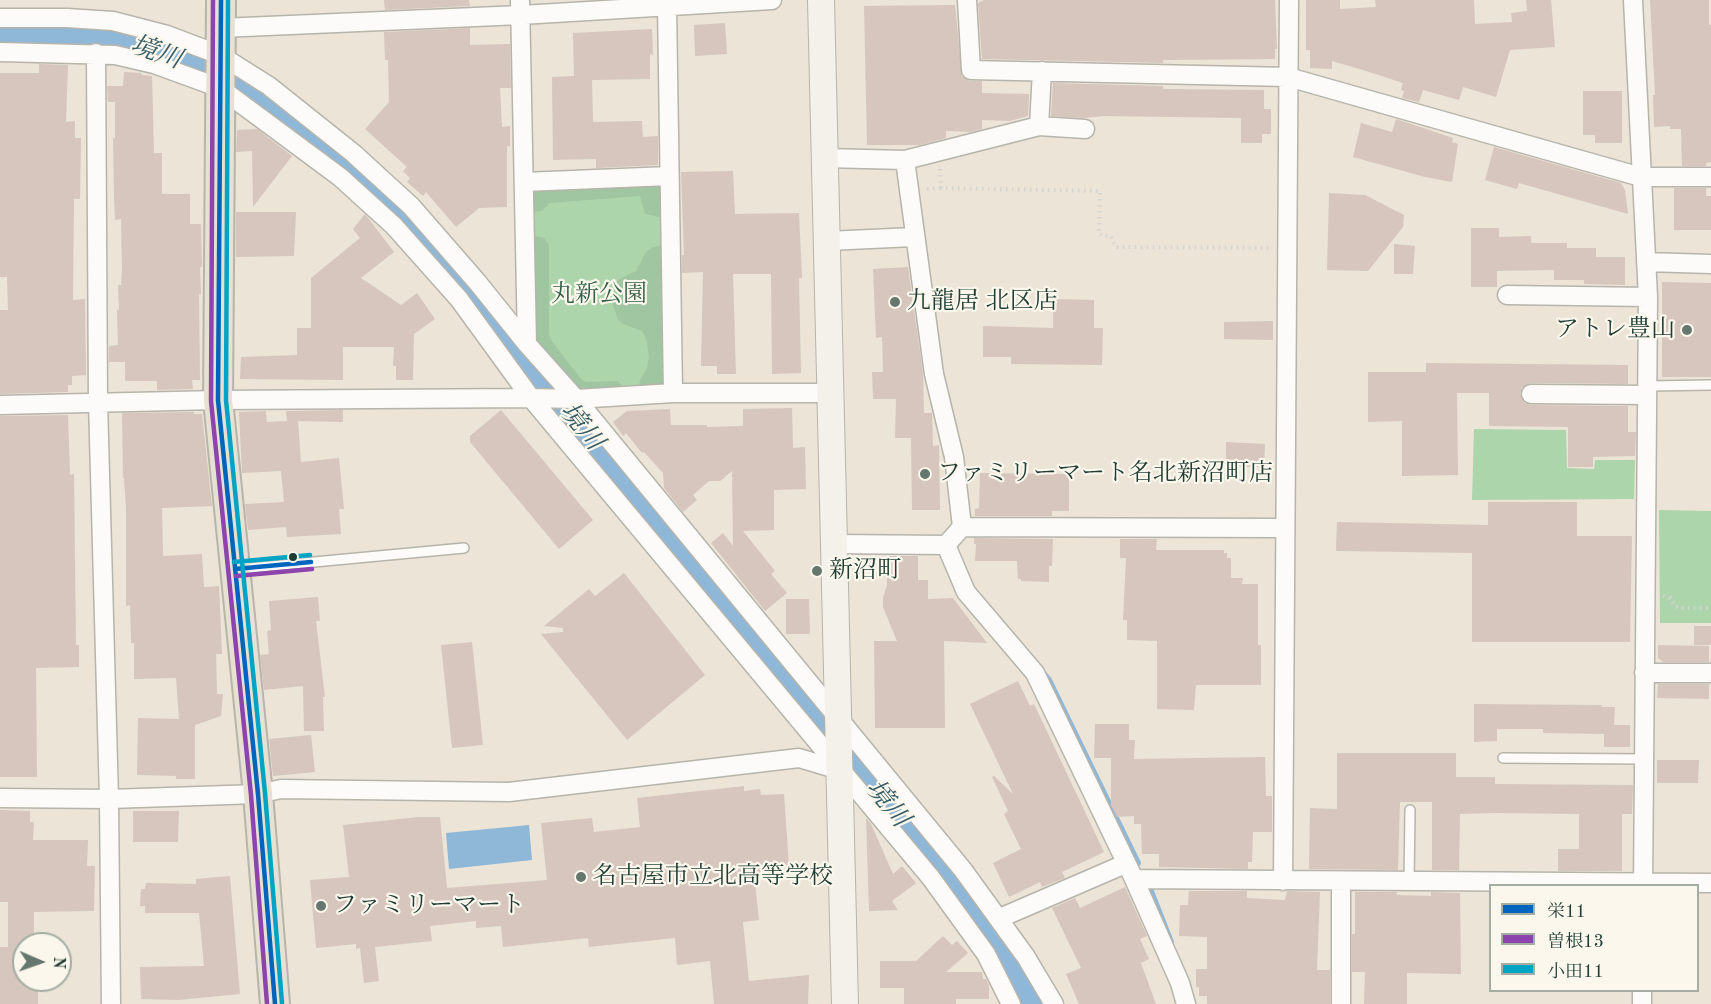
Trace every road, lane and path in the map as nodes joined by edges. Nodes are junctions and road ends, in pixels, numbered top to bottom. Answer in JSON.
{"nodes":[{"id":1,"x":221,"y":0,"type":"edge"},
{"id":2,"x":772,"y":0,"type":"edge"},
{"id":3,"x":821,"y":0,"type":"edge"},
{"id":4,"x":967,"y":0,"type":"edge"},
{"id":5,"x":1289,"y":0,"type":"edge"},
{"id":6,"x":1634,"y":0,"type":"edge"},
{"id":7,"x":667,"y":6,"type":"junction"},
{"id":8,"x":520,"y":7,"type":"edge"},
{"id":9,"x":0,"y":18,"type":"edge"},
{"id":10,"x":0,"y":52,"type":"edge"},
{"id":11,"x":96,"y":53,"type":"junction"},
{"id":12,"x":220,"y":64,"type":"junction"},
{"id":13,"x":1041,"y":71,"type":"junction"},
{"id":14,"x":1288,"y":77,"type":"junction"},
{"id":15,"x":1039,"y":126,"type":"junction"},
{"id":16,"x":1085,"y":129,"type":"dead end"},
{"id":17,"x":938,"y":151,"type":"junction"},
{"id":18,"x":825,"y":158,"type":"junction"},
{"id":19,"x":905,"y":160,"type":"junction"},
{"id":20,"x":669,"y":176,"type":"junction"},
{"id":21,"x":1641,"y":177,"type":"junction"},
{"id":22,"x":1711,"y":177,"type":"edge"},
{"id":23,"x":524,"y":182,"type":"junction"},
{"id":24,"x":914,"y":237,"type":"junction"},
{"id":25,"x":827,"y":241,"type":"junction"},
{"id":26,"x":1287,"y":248,"type":"junction"},
{"id":27,"x":1646,"y":262,"type":"junction"},
{"id":28,"x":1711,"y":264,"type":"edge"},
{"id":29,"x":1507,"y":295,"type":"dead end"},
{"id":30,"x":1648,"y":297,"type":"junction"},
{"id":31,"x":527,"y":344,"type":"junction"},
{"id":32,"x":1711,"y":385,"type":"edge"},
{"id":33,"x":1647,"y":391,"type":"junction"},
{"id":34,"x":673,"y":393,"type":"junction"},
{"id":35,"x":831,"y":393,"type":"junction"},
{"id":36,"x":1531,"y":394,"type":"dead end"},
{"id":37,"x":532,"y":398,"type":"junction"},
{"id":38,"x":575,"y":399,"type":"junction"},
{"id":39,"x":218,"y":400,"type":"junction"},
{"id":40,"x":98,"y":402,"type":"junction"},
{"id":41,"x":0,"y":405,"type":"edge"},
{"id":42,"x":962,"y":527,"type":"junction"},
{"id":43,"x":1284,"y":528,"type":"junction"},
{"id":44,"x":835,"y":544,"type":"junction"},
{"id":45,"x":946,"y":545,"type":"junction"},
{"id":46,"x":464,"y":548,"type":"dead end"},
{"id":47,"x":235,"y":569,"type":"junction"},
{"id":48,"x":1646,"y":594,"type":"junction"},
{"id":49,"x":1711,"y":608,"type":"edge"},
{"id":50,"x":1644,"y":672,"type":"junction"},
{"id":51,"x":1711,"y":673,"type":"edge"},
{"id":52,"x":839,"y":747,"type":"junction"},
{"id":53,"x":1503,"y":758,"type":"dead end"},
{"id":54,"x":1644,"y":759,"type":"junction"},
{"id":55,"x":258,"y":794,"type":"junction"},
{"id":56,"x":0,"y":798,"type":"edge"},
{"id":57,"x":109,"y":799,"type":"junction"},
{"id":58,"x":1410,"y":810,"type":"dead end"},
{"id":59,"x":1130,"y":871,"type":"junction"},
{"id":60,"x":1283,"y":881,"type":"junction"},
{"id":61,"x":1341,"y":881,"type":"junction"},
{"id":62,"x":1409,"y":882,"type":"junction"},
{"id":63,"x":1711,"y":883,"type":"edge"},
{"id":64,"x":1642,"y":884,"type":"edge"},
{"id":65,"x":1000,"y":918,"type":"junction"},
{"id":66,"x":111,"y":1004,"type":"edge"},
{"id":67,"x":275,"y":1004,"type":"edge"},
{"id":68,"x":845,"y":1004,"type":"edge"},
{"id":69,"x":1011,"y":1004,"type":"edge"},
{"id":70,"x":1054,"y":1004,"type":"edge"},
{"id":71,"x":1186,"y":1004,"type":"edge"},
{"id":72,"x":1341,"y":1004,"type":"edge"}],
"edges":[{"from":1,"to":12,"type":"main road"},
{"from":2,"to":7,"type":"street"},
{"from":3,"to":18,"type":"street"},
{"from":4,"to":13,"type":"street"},
{"from":5,"to":14,"type":"street"},
{"from":6,"to":21,"type":"street"},
{"from":7,"to":8,"type":"street"},
{"from":7,"to":20,"type":"street"},
{"from":8,"to":12,"type":"street"},
{"from":8,"to":23,"type":"street"},
{"from":9,"to":12,"type":"street"},
{"from":10,"to":11,"type":"street"},
{"from":11,"to":12,"type":"street"},
{"from":11,"to":40,"type":"street"},
{"from":12,"to":31,"type":"street"},
{"from":12,"to":37,"type":"street"},
{"from":12,"to":39,"type":"main road"},
{"from":13,"to":14,"type":"street"},
{"from":13,"to":15,"type":"street"},
{"from":14,"to":21,"type":"street"},
{"from":14,"to":26,"type":"street"},
{"from":15,"to":16,"type":"street"},
{"from":15,"to":17,"type":"street"},
{"from":17,"to":19,"type":"street"},
{"from":17,"to":26,"type":"path"},
{"from":18,"to":19,"type":"street"},
{"from":18,"to":25,"type":"street"},
{"from":19,"to":24,"type":"street"},
{"from":20,"to":23,"type":"street"},
{"from":20,"to":34,"type":"street"},
{"from":21,"to":22,"type":"street"},
{"from":21,"to":27,"type":"street"},
{"from":23,"to":31,"type":"street"},
{"from":24,"to":25,"type":"street"},
{"from":24,"to":42,"type":"street"},
{"from":25,"to":35,"type":"street"},
{"from":26,"to":43,"type":"street"},
{"from":27,"to":28,"type":"street"},
{"from":27,"to":30,"type":"street"},
{"from":29,"to":30,"type":"street"},
{"from":30,"to":33,"type":"street"},
{"from":31,"to":38,"type":"street"},
{"from":32,"to":33,"type":"lane"},
{"from":33,"to":36,"type":"street"},
{"from":33,"to":48,"type":"street"},
{"from":34,"to":35,"type":"street"},
{"from":34,"to":38,"type":"street"},
{"from":35,"to":44,"type":"street"},
{"from":37,"to":38,"type":"street"},
{"from":37,"to":39,"type":"street"},
{"from":37,"to":52,"type":"street"},
{"from":38,"to":52,"type":"street"},
{"from":39,"to":40,"type":"street"},
{"from":39,"to":47,"type":"main road"},
{"from":40,"to":41,"type":"street"},
{"from":40,"to":57,"type":"street"},
{"from":42,"to":43,"type":"street"},
{"from":42,"to":45,"type":"street"},
{"from":43,"to":60,"type":"street"},
{"from":44,"to":45,"type":"street"},
{"from":44,"to":52,"type":"street"},
{"from":45,"to":59,"type":"street"},
{"from":46,"to":47,"type":"lane"},
{"from":47,"to":55,"type":"main road"},
{"from":48,"to":49,"type":"path"},
{"from":48,"to":50,"type":"street"},
{"from":50,"to":51,"type":"street"},
{"from":50,"to":54,"type":"street"},
{"from":52,"to":55,"type":"street"},
{"from":52,"to":65,"type":"street"},
{"from":52,"to":68,"type":"street"},
{"from":52,"to":69,"type":"street"},
{"from":53,"to":54,"type":"lane"},
{"from":54,"to":64,"type":"street"},
{"from":55,"to":57,"type":"street"},
{"from":55,"to":67,"type":"main road"},
{"from":56,"to":57,"type":"street"},
{"from":57,"to":66,"type":"street"},
{"from":58,"to":62,"type":"lane"},
{"from":59,"to":60,"type":"street"},
{"from":59,"to":65,"type":"street"},
{"from":59,"to":71,"type":"street"},
{"from":60,"to":61,"type":"street"},
{"from":61,"to":62,"type":"street"},
{"from":61,"to":72,"type":"street"},
{"from":62,"to":64,"type":"street"},
{"from":63,"to":64,"type":"street"},
{"from":65,"to":70,"type":"street"}]}
